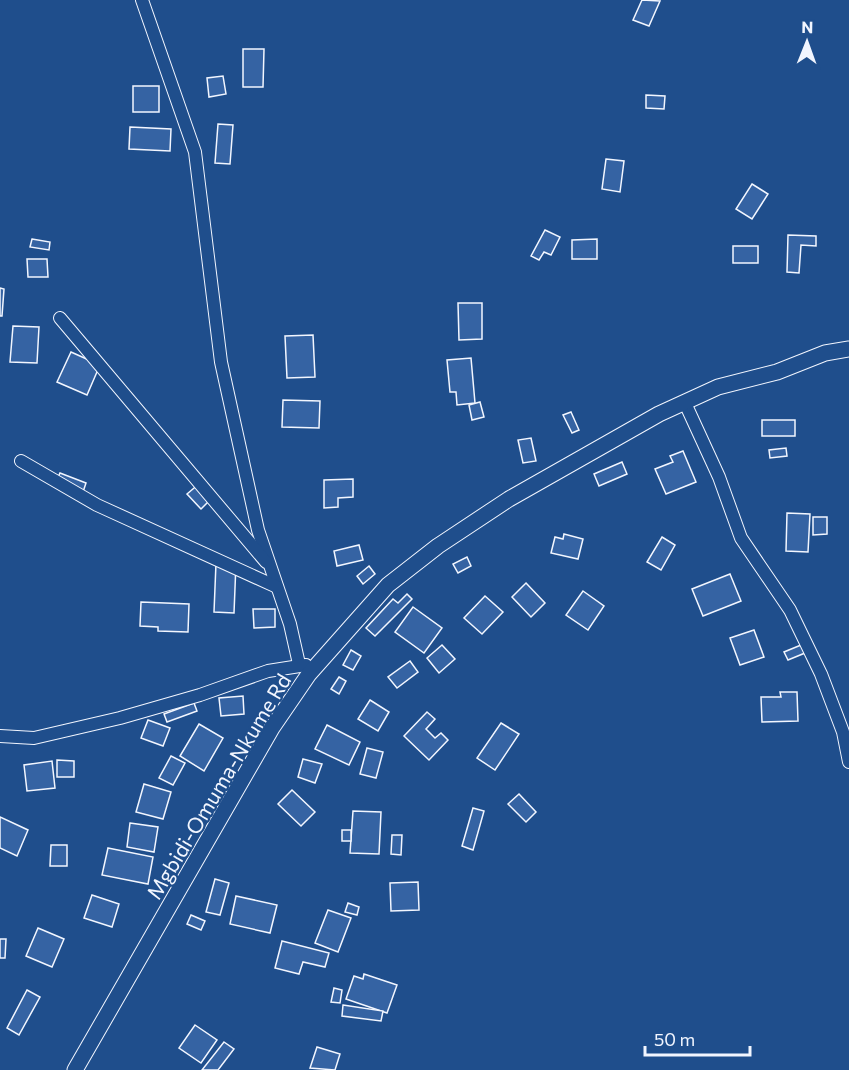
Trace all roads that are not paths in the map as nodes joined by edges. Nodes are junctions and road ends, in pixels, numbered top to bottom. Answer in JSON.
{"nodes":[{"id":1,"x":142,"y":0,"type":"edge"},
{"id":2,"x":60,"y":318,"type":"dead end"},
{"id":3,"x":849,"y":349,"type":"edge"},
{"id":4,"x":685,"y":403,"type":"junction"},
{"id":5,"x":21,"y":461,"type":"dead end"},
{"id":6,"x":270,"y":566,"type":"junction"},
{"id":7,"x":277,"y":587,"type":"junction"},
{"id":8,"x":298,"y":664,"type":"junction"},
{"id":9,"x":317,"y":665,"type":"junction"},
{"id":10,"x":0,"y":736,"type":"edge"},
{"id":11,"x":849,"y":762,"type":"edge"},
{"id":12,"x":75,"y":1070,"type":"edge"}],
"edges":[{"from":1,"to":6,"type":"street"},
{"from":2,"to":6,"type":"street"},
{"from":3,"to":4,"type":"street","name":"Mgbidi-Omuma-Nkume Rd"},
{"from":4,"to":9,"type":"street","name":"Mgbidi-Omuma-Nkume Rd"},
{"from":4,"to":11,"type":"street"},
{"from":5,"to":7,"type":"street"},
{"from":6,"to":7,"type":"street"},
{"from":7,"to":8,"type":"street"},
{"from":8,"to":9,"type":"street"},
{"from":8,"to":10,"type":"street"},
{"from":9,"to":12,"type":"street","name":"Mgbidi-Omuma-Nkume Rd"}]}
